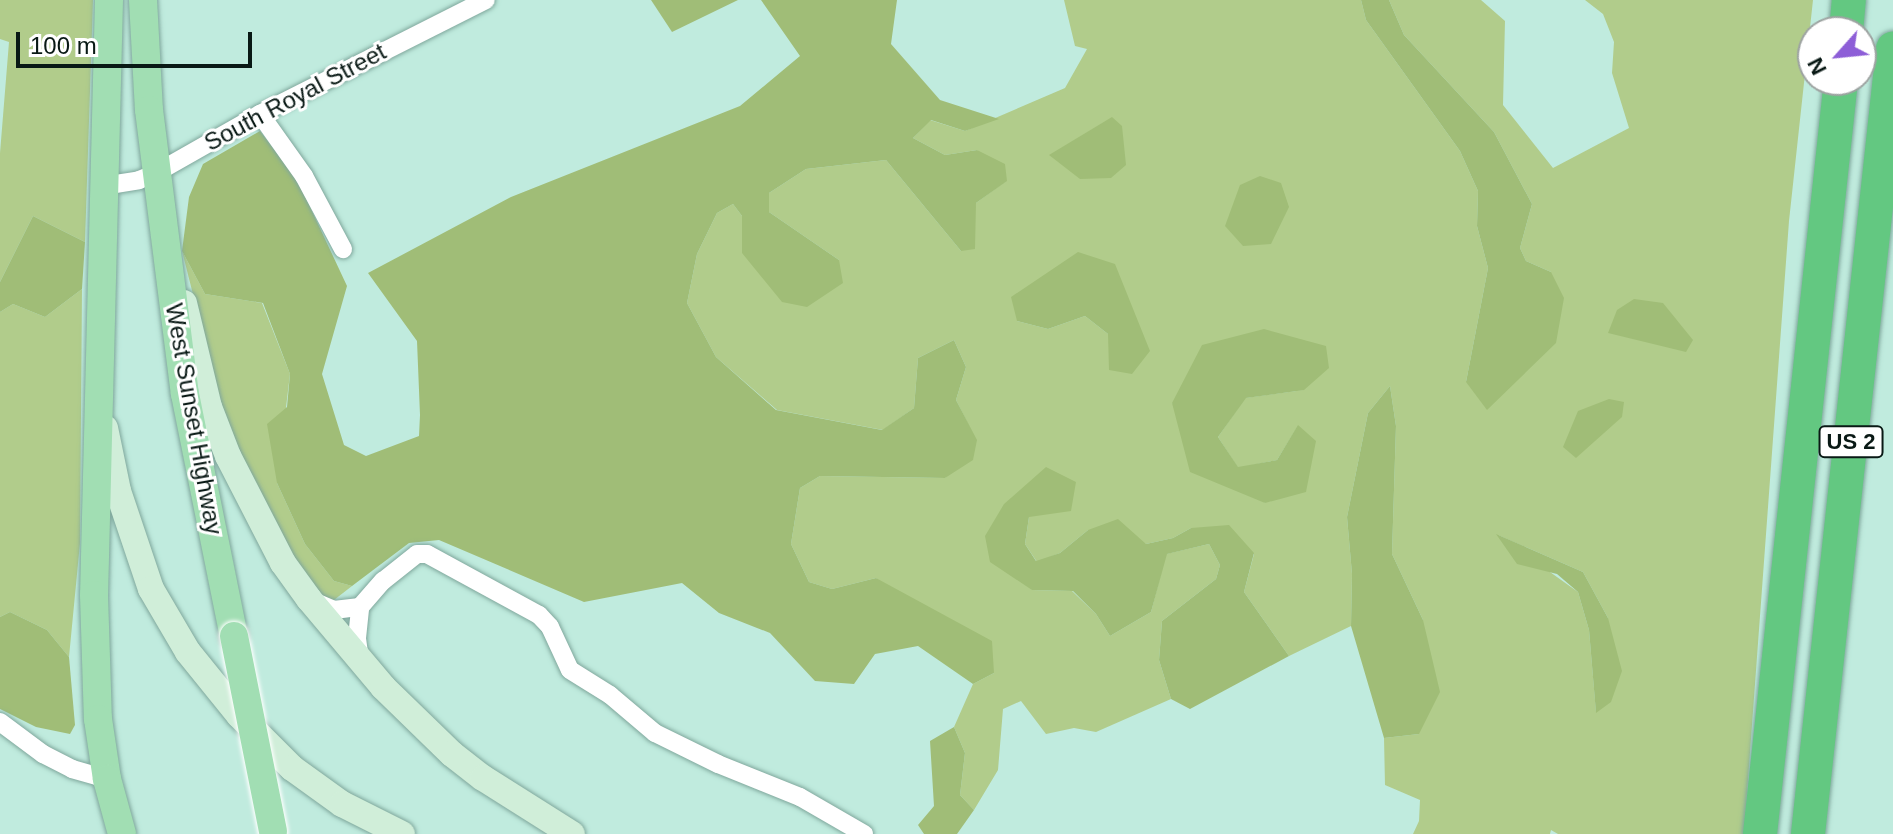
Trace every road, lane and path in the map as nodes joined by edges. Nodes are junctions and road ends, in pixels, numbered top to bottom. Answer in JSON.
{"nodes":[{"id":1,"x":109,"y":0,"type":"edge"},
{"id":2,"x":143,"y":0,"type":"edge"},
{"id":3,"x":486,"y":0,"type":"edge"},
{"id":4,"x":1893,"y":49,"type":"edge"},
{"id":5,"x":1839,"y":96,"type":"edge"},
{"id":6,"x":260,"y":114,"type":"junction"},
{"id":7,"x":156,"y":173,"type":"junction"},
{"id":8,"x":103,"y":186,"type":"junction"},
{"id":9,"x":160,"y":206,"type":"junction"},
{"id":10,"x":343,"y":249,"type":"dead end"},
{"id":11,"x":99,"y":401,"type":"junction"},
{"id":12,"x":309,"y":599,"type":"junction"},
{"id":13,"x":360,"y":607,"type":"junction"},
{"id":14,"x":361,"y":661,"type":"junction"},
{"id":15,"x":0,"y":722,"type":"edge"},
{"id":16,"x":107,"y":779,"type":"junction"},
{"id":17,"x":273,"y":833,"type":"edge"},
{"id":18,"x":122,"y":834,"type":"edge"},
{"id":19,"x":402,"y":834,"type":"edge"},
{"id":20,"x":572,"y":834,"type":"edge"},
{"id":21,"x":864,"y":834,"type":"edge"},
{"id":22,"x":1760,"y":834,"type":"edge"},
{"id":23,"x":1808,"y":834,"type":"edge"}],
"edges":[{"from":1,"to":8,"type":"main road"},
{"from":2,"to":7,"type":"main road","name":"West Sunset Highway"},
{"from":3,"to":6,"type":"street","name":"South Royal Street"},
{"from":4,"to":23,"type":"highway","number":"US 2"},
{"from":5,"to":22,"type":"highway","number":"US 2"},
{"from":6,"to":7,"type":"street","name":"South Royal Street"},
{"from":6,"to":10,"type":"street"},
{"from":7,"to":8,"type":"street","name":"South Royal Street"},
{"from":7,"to":9,"type":"main road","name":"West Sunset Highway"},
{"from":8,"to":11,"type":"main road"},
{"from":9,"to":12,"type":"main road"},
{"from":9,"to":17,"type":"main road","name":"West Sunset Highway","bridge":true},
{"from":11,"to":16,"type":"main road"},
{"from":11,"to":19,"type":"main road"},
{"from":12,"to":13,"type":"street"},
{"from":12,"to":14,"type":"main road"},
{"from":13,"to":14,"type":"street"},
{"from":13,"to":21,"type":"street"},
{"from":14,"to":20,"type":"main road"},
{"from":15,"to":16,"type":"street"},
{"from":16,"to":18,"type":"main road"}]}
